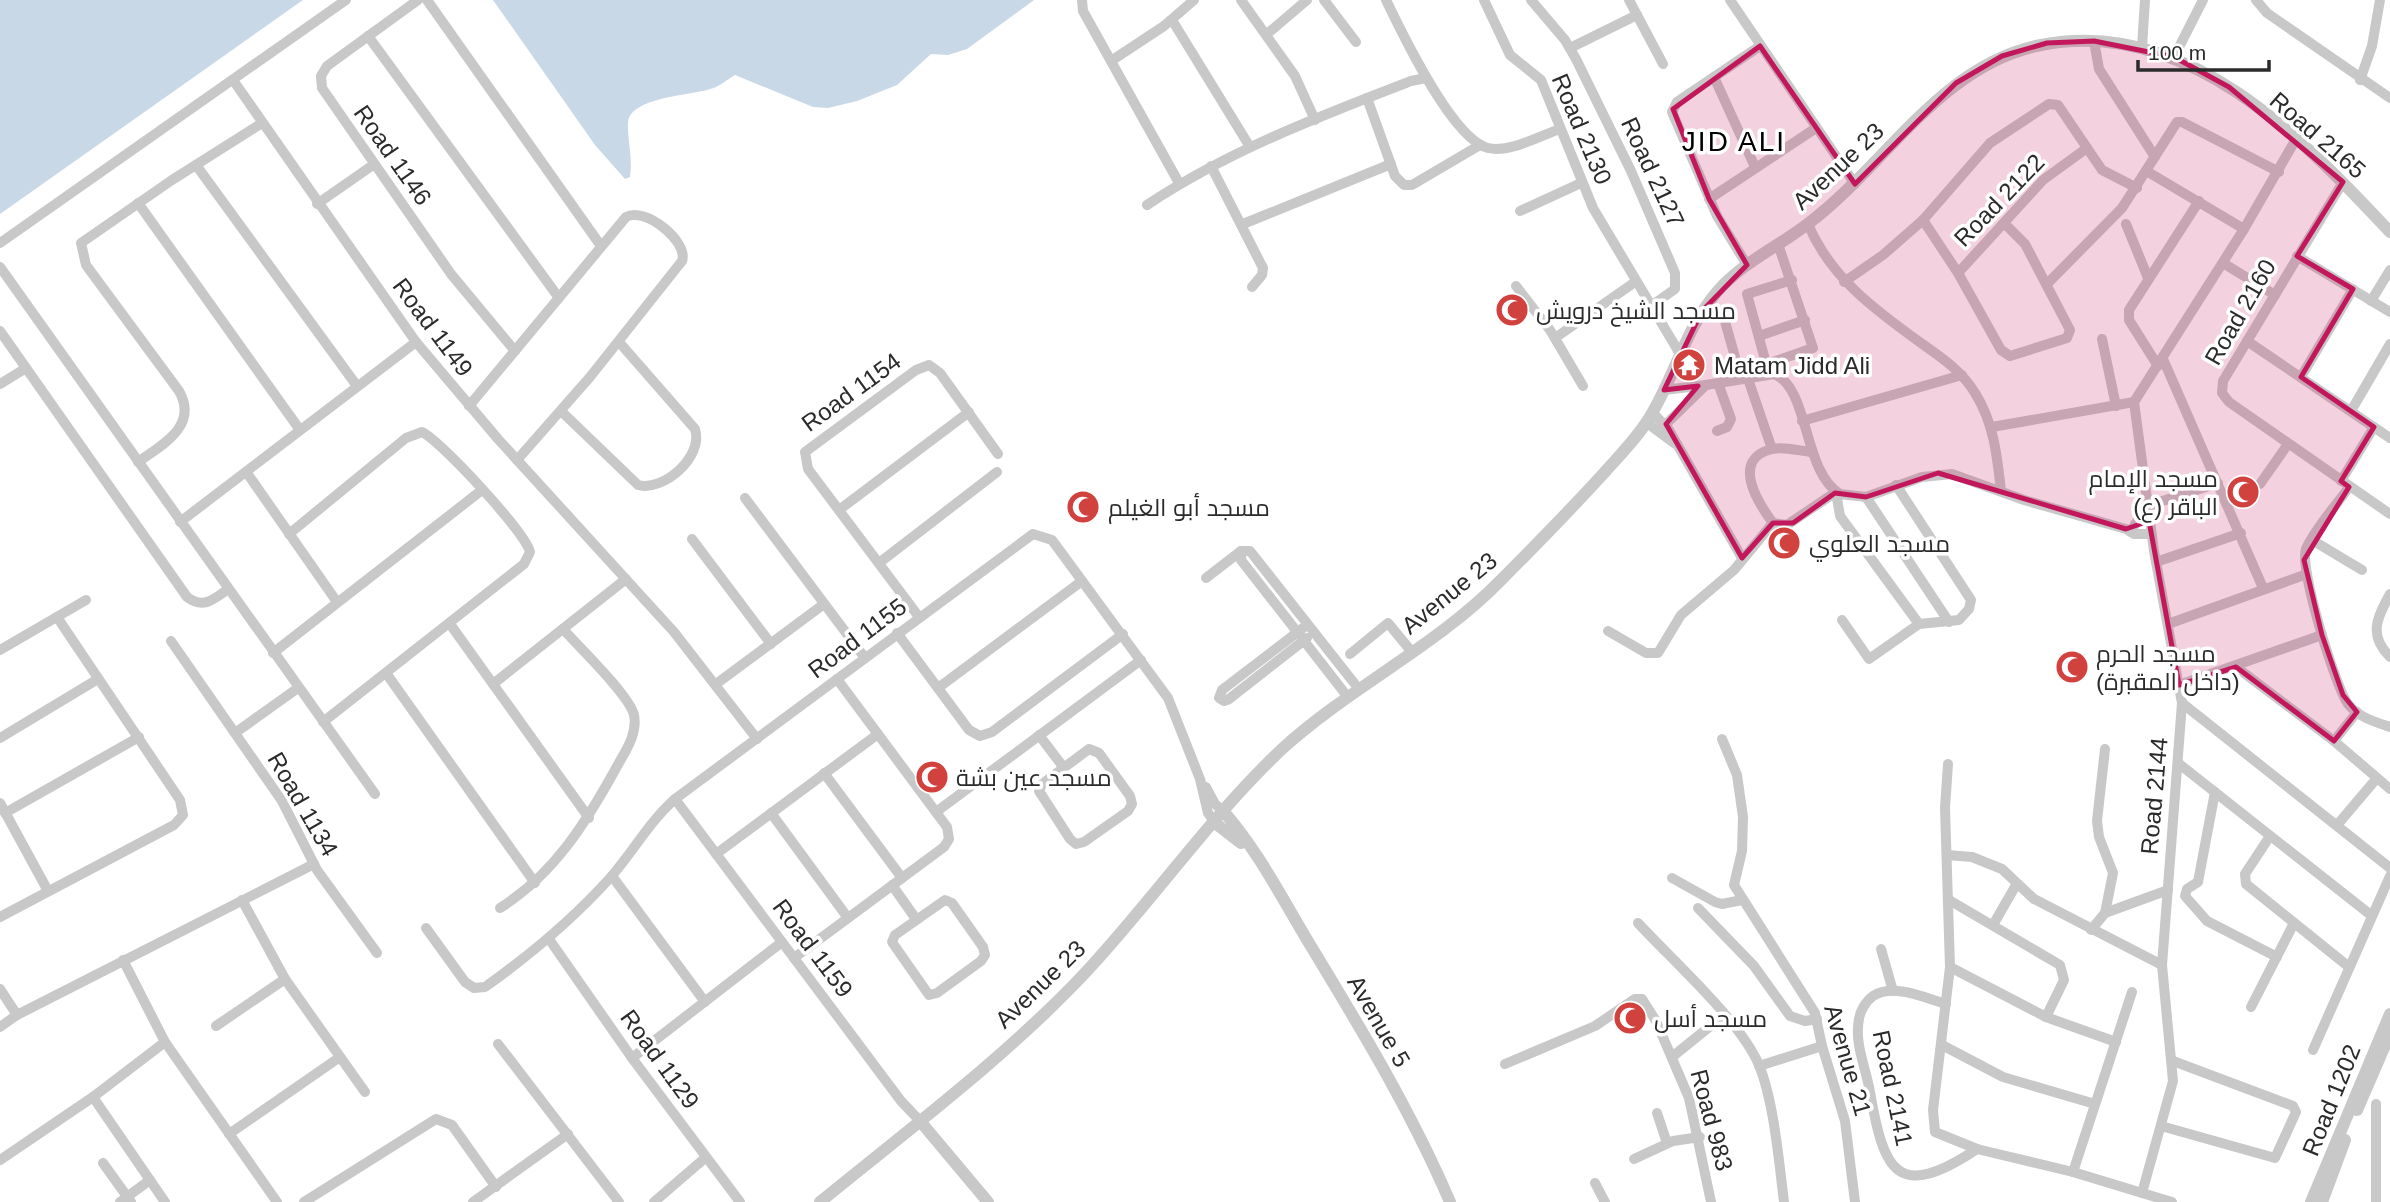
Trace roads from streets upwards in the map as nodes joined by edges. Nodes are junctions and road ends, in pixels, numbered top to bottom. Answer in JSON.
{"nodes":[{"id":1,"x":346,"y":0,"type":"edge"},
{"id":2,"x":418,"y":0,"type":"edge"},
{"id":3,"x":427,"y":0,"type":"edge"},
{"id":4,"x":1082,"y":0,"type":"edge"},
{"id":5,"x":1194,"y":0,"type":"edge"},
{"id":6,"x":1241,"y":0,"type":"edge"},
{"id":7,"x":1307,"y":0,"type":"edge"},
{"id":8,"x":1324,"y":0,"type":"edge"},
{"id":9,"x":1484,"y":0,"type":"edge"},
{"id":10,"x":1531,"y":0,"type":"edge"},
{"id":11,"x":1629,"y":0,"type":"edge"},
{"id":12,"x":1730,"y":0,"type":"edge"},
{"id":13,"x":2145,"y":0,"type":"edge"},
{"id":14,"x":2203,"y":0,"type":"edge"},
{"id":15,"x":2256,"y":0,"type":"edge"},
{"id":16,"x":2380,"y":0,"type":"edge"},
{"id":17,"x":1390,"y":1,"type":"edge"},
{"id":18,"x":1637,"y":15,"type":"junction"},
{"id":19,"x":1172,"y":20,"type":"junction"},
{"id":20,"x":1267,"y":34,"type":"junction"},
{"id":21,"x":369,"y":36,"type":"junction"},
{"id":22,"x":1356,"y":41,"type":"dead end"},
{"id":23,"x":2094,"y":41,"type":"junction"},
{"id":24,"x":1760,"y":46,"type":"junction"},
{"id":25,"x":2142,"y":47,"type":"junction"},
{"id":26,"x":1570,"y":48,"type":"junction"},
{"id":27,"x":2174,"y":57,"type":"junction"},
{"id":28,"x":1111,"y":61,"type":"junction"},
{"id":29,"x":1663,"y":64,"type":"dead end"},
{"id":30,"x":1714,"y":77,"type":"junction"},
{"id":31,"x":1426,"y":78,"type":"junction"},
{"id":32,"x":233,"y":80,"type":"junction"},
{"id":33,"x":2360,"y":80,"type":"junction"},
{"id":34,"x":1367,"y":98,"type":"junction"},
{"id":35,"x":2390,"y":98,"type":"edge"},
{"id":36,"x":1315,"y":120,"type":"junction"},
{"id":37,"x":262,"y":123,"type":"junction"},
{"id":38,"x":1816,"y":128,"type":"junction"},
{"id":39,"x":1560,"y":129,"type":"junction"},
{"id":40,"x":2297,"y":139,"type":"junction"},
{"id":41,"x":1480,"y":145,"type":"junction"},
{"id":42,"x":1250,"y":147,"type":"junction"},
{"id":43,"x":2087,"y":148,"type":"junction"},
{"id":44,"x":2155,"y":157,"type":"junction"},
{"id":45,"x":1391,"y":164,"type":"junction"},
{"id":46,"x":196,"y":165,"type":"junction"},
{"id":47,"x":373,"y":165,"type":"junction"},
{"id":48,"x":1211,"y":166,"type":"junction"},
{"id":49,"x":1755,"y":167,"type":"junction"},
{"id":50,"x":2148,"y":172,"type":"junction"},
{"id":51,"x":2278,"y":172,"type":"junction"},
{"id":52,"x":2343,"y":182,"type":"junction"},
{"id":53,"x":1179,"y":183,"type":"junction"},
{"id":54,"x":1581,"y":183,"type":"junction"},
{"id":55,"x":1855,"y":184,"type":"junction"},
{"id":56,"x":2137,"y":188,"type":"junction"},
{"id":57,"x":1709,"y":199,"type":"junction"},
{"id":58,"x":2199,"y":201,"type":"junction"},
{"id":59,"x":138,"y":203,"type":"junction"},
{"id":60,"x":317,"y":204,"type":"junction"},
{"id":61,"x":1147,"y":205,"type":"dead end"},
{"id":62,"x":1520,"y":211,"type":"dead end"},
{"id":63,"x":1923,"y":220,"type":"junction"},
{"id":64,"x":2004,"y":223,"type":"junction"},
{"id":65,"x":1243,"y":224,"type":"junction"},
{"id":66,"x":1808,"y":224,"type":"junction"},
{"id":67,"x":2126,"y":224,"type":"dead end"},
{"id":68,"x":2244,"y":229,"type":"junction"},
{"id":69,"x":2390,"y":231,"type":"edge"},
{"id":70,"x":0,"y":243,"type":"edge"},
{"id":71,"x":1778,"y":244,"type":"junction"},
{"id":72,"x":601,"y":246,"type":"junction"},
{"id":73,"x":2297,"y":256,"type":"junction"},
{"id":74,"x":2222,"y":263,"type":"junction"},
{"id":75,"x":1747,"y":265,"type":"junction"},
{"id":76,"x":0,"y":267,"type":"edge"},
{"id":77,"x":2390,"y":270,"type":"edge"},
{"id":78,"x":1958,"y":273,"type":"junction"},
{"id":79,"x":2148,"y":278,"type":"junction"},
{"id":80,"x":1792,"y":280,"type":"junction"},
{"id":81,"x":1635,"y":282,"type":"junction"},
{"id":82,"x":1844,"y":282,"type":"junction"},
{"id":83,"x":2048,"y":283,"type":"junction"},
{"id":84,"x":1516,"y":286,"type":"dead end"},
{"id":85,"x":1252,"y":287,"type":"dead end"},
{"id":86,"x":2353,"y":289,"type":"junction"},
{"id":87,"x":2275,"y":295,"type":"junction"},
{"id":88,"x":559,"y":298,"type":"junction"},
{"id":89,"x":2371,"y":301,"type":"junction"},
{"id":90,"x":1651,"y":306,"type":"junction"},
{"id":91,"x":1722,"y":311,"type":"dead end"},
{"id":92,"x":2390,"y":312,"type":"edge"},
{"id":93,"x":1805,"y":320,"type":"junction"},
{"id":94,"x":1667,"y":329,"type":"junction"},
{"id":95,"x":0,"y":331,"type":"edge"},
{"id":96,"x":1759,"y":336,"type":"junction"},
{"id":97,"x":1687,"y":337,"type":"junction"},
{"id":98,"x":1555,"y":338,"type":"junction"},
{"id":99,"x":2102,"y":339,"type":"dead end"},
{"id":100,"x":2247,"y":341,"type":"junction"},
{"id":101,"x":416,"y":342,"type":"junction"},
{"id":102,"x":619,"y":342,"type":"junction"},
{"id":103,"x":2390,"y":344,"type":"edge"},
{"id":104,"x":515,"y":351,"type":"junction"},
{"id":105,"x":1680,"y":354,"type":"junction"},
{"id":106,"x":2160,"y":362,"type":"junction"},
{"id":107,"x":2380,"y":363,"type":"junction"},
{"id":108,"x":26,"y":368,"type":"junction"},
{"id":109,"x":1768,"y":369,"type":"junction"},
{"id":110,"x":2390,"y":370,"type":"edge"},
{"id":111,"x":1962,"y":375,"type":"junction"},
{"id":112,"x":1744,"y":377,"type":"junction"},
{"id":113,"x":2301,"y":377,"type":"junction"},
{"id":114,"x":0,"y":384,"type":"edge"},
{"id":115,"x":1712,"y":384,"type":"junction"},
{"id":116,"x":357,"y":386,"type":"junction"},
{"id":117,"x":1583,"y":386,"type":"dead end"},
{"id":118,"x":1664,"y":390,"type":"junction"},
{"id":119,"x":2134,"y":402,"type":"junction"},
{"id":120,"x":469,"y":406,"type":"junction"},
{"id":121,"x":2116,"y":406,"type":"junction"},
{"id":122,"x":561,"y":411,"type":"junction"},
{"id":123,"x":2351,"y":411,"type":"junction"},
{"id":124,"x":969,"y":412,"type":"junction"},
{"id":125,"x":1650,"y":418,"type":"junction"},
{"id":126,"x":1802,"y":421,"type":"junction"},
{"id":127,"x":1666,"y":425,"type":"junction"},
{"id":128,"x":1992,"y":427,"type":"junction"},
{"id":129,"x":2374,"y":428,"type":"junction"},
{"id":130,"x":300,"y":430,"type":"junction"},
{"id":131,"x":1717,"y":431,"type":"dead end"},
{"id":132,"x":2390,"y":438,"type":"edge"},
{"id":133,"x":1674,"y":443,"type":"junction"},
{"id":134,"x":2288,"y":444,"type":"junction"},
{"id":135,"x":1772,"y":449,"type":"junction"},
{"id":136,"x":1811,"y":452,"type":"junction"},
{"id":137,"x":998,"y":454,"type":"dead end"},
{"id":138,"x":517,"y":460,"type":"junction"},
{"id":139,"x":138,"y":462,"type":"junction"},
{"id":140,"x":997,"y":472,"type":"dead end"},
{"id":141,"x":247,"y":473,"type":"junction"},
{"id":142,"x":2218,"y":483,"type":"junction"},
{"id":143,"x":2345,"y":484,"type":"junction"},
{"id":144,"x":1896,"y":485,"type":"junction"},
{"id":145,"x":2260,"y":485,"type":"dead end"},
{"id":146,"x":482,"y":491,"type":"junction"},
{"id":147,"x":2001,"y":491,"type":"junction"},
{"id":148,"x":1836,"y":492,"type":"junction"},
{"id":149,"x":1866,"y":497,"type":"junction"},
{"id":150,"x":745,"y":498,"type":"dead end"},
{"id":151,"x":2147,"y":506,"type":"junction"},
{"id":152,"x":839,"y":510,"type":"junction"},
{"id":153,"x":2390,"y":514,"type":"edge"},
{"id":154,"x":180,"y":522,"type":"junction"},
{"id":155,"x":1773,"y":523,"type":"junction"},
{"id":156,"x":2131,"y":530,"type":"junction"},
{"id":157,"x":2151,"y":530,"type":"junction"},
{"id":158,"x":2241,"y":533,"type":"junction"},
{"id":159,"x":289,"y":534,"type":"junction"},
{"id":160,"x":692,"y":538,"type":"dead end"},
{"id":161,"x":2312,"y":540,"type":"junction"},
{"id":162,"x":1241,"y":551,"type":"junction"},
{"id":163,"x":2155,"y":556,"type":"junction"},
{"id":164,"x":1742,"y":558,"type":"junction"},
{"id":165,"x":879,"y":563,"type":"junction"},
{"id":166,"x":2362,"y":570,"type":"dead end"},
{"id":167,"x":2306,"y":574,"type":"junction"},
{"id":168,"x":1206,"y":578,"type":"dead end"},
{"id":169,"x":626,"y":579,"type":"junction"},
{"id":170,"x":1273,"y":579,"type":"junction"},
{"id":171,"x":1082,"y":581,"type":"junction"},
{"id":172,"x":1262,"y":588,"type":"junction"},
{"id":173,"x":2263,"y":588,"type":"junction"},
{"id":174,"x":227,"y":590,"type":"junction"},
{"id":175,"x":2390,"y":594,"type":"edge"},
{"id":176,"x":86,"y":600,"type":"dead end"},
{"id":177,"x":337,"y":602,"type":"junction"},
{"id":178,"x":824,"y":604,"type":"junction"},
{"id":179,"x":57,"y":617,"type":"junction"},
{"id":180,"x":919,"y":617,"type":"junction"},
{"id":181,"x":1842,"y":620,"type":"dead end"},
{"id":182,"x":1949,"y":622,"type":"junction"},
{"id":183,"x":450,"y":624,"type":"junction"},
{"id":184,"x":1919,"y":624,"type":"junction"},
{"id":185,"x":2168,"y":624,"type":"junction"},
{"id":186,"x":1311,"y":628,"type":"junction"},
{"id":187,"x":563,"y":629,"type":"junction"},
{"id":188,"x":1608,"y":631,"type":"dead end"},
{"id":189,"x":897,"y":633,"type":"junction"},
{"id":190,"x":1123,"y":634,"type":"junction"},
{"id":191,"x":2322,"y":635,"type":"junction"},
{"id":192,"x":1300,"y":637,"type":"junction"},
{"id":193,"x":171,"y":641,"type":"dead end"},
{"id":194,"x":771,"y":643,"type":"junction"},
{"id":195,"x":0,"y":650,"type":"edge"},
{"id":196,"x":1411,"y":651,"type":"junction"},
{"id":197,"x":273,"y":653,"type":"junction"},
{"id":198,"x":1350,"y":654,"type":"dead end"},
{"id":199,"x":2390,"y":657,"type":"edge"},
{"id":200,"x":865,"y":658,"type":"junction"},
{"id":201,"x":1141,"y":660,"type":"junction"},
{"id":202,"x":1262,"y":666,"type":"dead end"},
{"id":203,"x":2236,"y":667,"type":"junction"},
{"id":204,"x":386,"y":673,"type":"junction"},
{"id":205,"x":98,"y":679,"type":"junction"},
{"id":206,"x":837,"y":679,"type":"junction"},
{"id":207,"x":493,"y":684,"type":"junction"},
{"id":208,"x":716,"y":684,"type":"junction"},
{"id":209,"x":2179,"y":685,"type":"junction"},
{"id":210,"x":298,"y":688,"type":"junction"},
{"id":211,"x":938,"y":688,"type":"junction"},
{"id":212,"x":1358,"y":688,"type":"junction"},
{"id":213,"x":1347,"y":696,"type":"junction"},
{"id":214,"x":2182,"y":703,"type":"junction"},
{"id":215,"x":2357,"y":712,"type":"junction"},
{"id":216,"x":323,"y":722,"type":"junction"},
{"id":217,"x":2390,"y":727,"type":"edge"},
{"id":218,"x":235,"y":733,"type":"junction"},
{"id":219,"x":878,"y":734,"type":"junction"},
{"id":220,"x":1039,"y":736,"type":"junction"},
{"id":221,"x":139,"y":737,"type":"junction"},
{"id":222,"x":0,"y":738,"type":"edge"},
{"id":223,"x":757,"y":739,"type":"junction"},
{"id":224,"x":1722,"y":739,"type":"dead end"},
{"id":225,"x":2333,"y":741,"type":"junction"},
{"id":226,"x":2105,"y":749,"type":"dead end"},
{"id":227,"x":2178,"y":763,"type":"junction"},
{"id":228,"x":1948,"y":764,"type":"dead end"},
{"id":229,"x":1064,"y":768,"type":"junction"},
{"id":230,"x":824,"y":774,"type":"junction"},
{"id":231,"x":2377,"y":778,"type":"junction"},
{"id":232,"x":1200,"y":779,"type":"junction"},
{"id":233,"x":2390,"y":789,"type":"edge"},
{"id":234,"x":2215,"y":792,"type":"junction"},
{"id":235,"x":375,"y":794,"type":"dead end"},
{"id":236,"x":675,"y":799,"type":"junction"},
{"id":237,"x":3,"y":808,"type":"edge"},
{"id":238,"x":936,"y":812,"type":"junction"},
{"id":239,"x":1224,"y":812,"type":"junction"},
{"id":240,"x":771,"y":813,"type":"junction"},
{"id":241,"x":589,"y":818,"type":"junction"},
{"id":242,"x":1214,"y":823,"type":"junction"},
{"id":243,"x":2338,"y":824,"type":"junction"},
{"id":244,"x":2270,"y":836,"type":"junction"},
{"id":245,"x":716,"y":854,"type":"junction"},
{"id":246,"x":1947,"y":855,"type":"junction"},
{"id":247,"x":314,"y":864,"type":"junction"},
{"id":248,"x":1262,"y":866,"type":"junction"},
{"id":249,"x":2390,"y":868,"type":"edge"},
{"id":250,"x":612,"y":876,"type":"junction"},
{"id":251,"x":1672,"y":878,"type":"dead end"},
{"id":252,"x":897,"y":882,"type":"junction"},
{"id":253,"x":535,"y":883,"type":"junction"},
{"id":254,"x":2389,"y":883,"type":"edge"},
{"id":255,"x":2016,"y":885,"type":"junction"},
{"id":256,"x":2168,"y":890,"type":"junction"},
{"id":257,"x":48,"y":891,"type":"junction"},
{"id":258,"x":242,"y":900,"type":"junction"},
{"id":259,"x":1742,"y":900,"type":"junction"},
{"id":260,"x":1949,"y":900,"type":"junction"},
{"id":261,"x":500,"y":908,"type":"dead end"},
{"id":262,"x":1698,"y":908,"type":"dead end"},
{"id":263,"x":2105,"y":913,"type":"junction"},
{"id":264,"x":2372,"y":916,"type":"junction"},
{"id":265,"x":0,"y":917,"type":"edge"},
{"id":266,"x":848,"y":918,"type":"junction"},
{"id":267,"x":916,"y":919,"type":"junction"},
{"id":268,"x":1638,"y":923,"type":"dead end"},
{"id":269,"x":1993,"y":925,"type":"junction"},
{"id":270,"x":2293,"y":925,"type":"junction"},
{"id":271,"x":426,"y":928,"type":"dead end"},
{"id":272,"x":2091,"y":930,"type":"junction"},
{"id":273,"x":549,"y":939,"type":"junction"},
{"id":274,"x":782,"y":942,"type":"junction"},
{"id":275,"x":1881,"y":949,"type":"dead end"},
{"id":276,"x":377,"y":953,"type":"dead end"},
{"id":277,"x":2277,"y":957,"type":"junction"},
{"id":278,"x":794,"y":958,"type":"junction"},
{"id":279,"x":123,"y":960,"type":"junction"},
{"id":280,"x":2162,"y":965,"type":"junction"},
{"id":281,"x":1950,"y":967,"type":"junction"},
{"id":282,"x":2349,"y":967,"type":"junction"},
{"id":283,"x":285,"y":979,"type":"junction"},
{"id":284,"x":0,"y":989,"type":"edge"},
{"id":285,"x":1893,"y":991,"type":"junction"},
{"id":286,"x":2132,"y":992,"type":"dead end"},
{"id":287,"x":705,"y":1002,"type":"junction"},
{"id":288,"x":1946,"y":1004,"type":"junction"},
{"id":289,"x":2251,"y":1007,"type":"dead end"},
{"id":290,"x":2390,"y":1014,"type":"edge"},
{"id":291,"x":16,"y":1015,"type":"junction"},
{"id":292,"x":1724,"y":1015,"type":"junction"},
{"id":293,"x":2046,"y":1017,"type":"junction"},
{"id":294,"x":1816,"y":1018,"type":"junction"},
{"id":295,"x":216,"y":1026,"type":"dead end"},
{"id":296,"x":0,"y":1027,"type":"edge"},
{"id":297,"x":2389,"y":1040,"type":"edge"},
{"id":298,"x":165,"y":1042,"type":"junction"},
{"id":299,"x":2116,"y":1042,"type":"junction"},
{"id":300,"x":498,"y":1044,"type":"dead end"},
{"id":301,"x":1942,"y":1045,"type":"junction"},
{"id":302,"x":1822,"y":1046,"type":"junction"},
{"id":303,"x":2313,"y":1050,"type":"dead end"},
{"id":304,"x":340,"y":1057,"type":"junction"},
{"id":305,"x":1672,"y":1057,"type":"junction"},
{"id":306,"x":632,"y":1058,"type":"junction"},
{"id":307,"x":2384,"y":1060,"type":"edge"},
{"id":308,"x":2173,"y":1061,"type":"junction"},
{"id":309,"x":1505,"y":1064,"type":"dead end"},
{"id":310,"x":1759,"y":1066,"type":"junction"},
{"id":311,"x":365,"y":1092,"type":"dead end"},
{"id":312,"x":93,"y":1097,"type":"junction"},
{"id":313,"x":2095,"y":1104,"type":"junction"},
{"id":314,"x":2376,"y":1104,"type":"dead end"},
{"id":315,"x":1657,"y":1113,"type":"dead end"},
{"id":316,"x":919,"y":1121,"type":"junction"},
{"id":317,"x":2161,"y":1126,"type":"junction"},
{"id":318,"x":229,"y":1134,"type":"junction"},
{"id":319,"x":568,"y":1134,"type":"junction"},
{"id":320,"x":1700,"y":1137,"type":"junction"},
{"id":321,"x":1667,"y":1143,"type":"junction"},
{"id":322,"x":1977,"y":1149,"type":"junction"},
{"id":323,"x":705,"y":1158,"type":"junction"},
{"id":324,"x":1634,"y":1159,"type":"dead end"},
{"id":325,"x":0,"y":1160,"type":"edge"},
{"id":326,"x":103,"y":1163,"type":"dead end"},
{"id":327,"x":2073,"y":1172,"type":"junction"},
{"id":328,"x":150,"y":1180,"type":"junction"},
{"id":329,"x":1595,"y":1183,"type":"dead end"},
{"id":330,"x":496,"y":1187,"type":"junction"},
{"id":331,"x":2142,"y":1193,"type":"junction"},
{"id":332,"x":126,"y":1200,"type":"edge"},
{"id":333,"x":165,"y":1202,"type":"edge"},
{"id":334,"x":277,"y":1202,"type":"edge"},
{"id":335,"x":304,"y":1202,"type":"edge"},
{"id":336,"x":473,"y":1202,"type":"edge"},
{"id":337,"x":619,"y":1202,"type":"edge"},
{"id":338,"x":654,"y":1202,"type":"edge"},
{"id":339,"x":740,"y":1202,"type":"edge"},
{"id":340,"x":820,"y":1202,"type":"edge"},
{"id":341,"x":988,"y":1202,"type":"edge"},
{"id":342,"x":1450,"y":1202,"type":"edge"},
{"id":343,"x":1605,"y":1202,"type":"edge"},
{"id":344,"x":1711,"y":1202,"type":"edge"},
{"id":345,"x":1784,"y":1202,"type":"edge"},
{"id":346,"x":1855,"y":1202,"type":"edge"},
{"id":347,"x":2172,"y":1202,"type":"edge"},
{"id":348,"x":2311,"y":1202,"type":"edge"},
{"id":349,"x":2322,"y":1202,"type":"edge"},
{"id":350,"x":2376,"y":1202,"type":"edge"}],
"edges":[{"from":1,"to":32,"type":"street"},
{"from":2,"to":21,"type":"street","name":"Road 1146"},
{"from":3,"to":72,"type":"street"},
{"from":4,"to":28,"type":"street"},
{"from":5,"to":19,"type":"street"},
{"from":6,"to":20,"type":"street"},
{"from":7,"to":20,"type":"street"},
{"from":8,"to":22,"type":"street"},
{"from":9,"to":39,"type":"street","name":"Road 2130"},
{"from":10,"to":26,"type":"street","name":"Road 2127"},
{"from":11,"to":18,"type":"street"},
{"from":12,"to":24,"type":"street"},
{"from":13,"to":25,"type":"street"},
{"from":14,"to":27,"type":"street"},
{"from":15,"to":33,"type":"street"},
{"from":16,"to":33,"type":"street"},
{"from":17,"to":31,"type":"street"},
{"from":18,"to":26,"type":"street"},
{"from":18,"to":29,"type":"street"},
{"from":19,"to":28,"type":"street"},
{"from":19,"to":42,"type":"street"},
{"from":20,"to":36,"type":"street"},
{"from":21,"to":47,"type":"street","name":"Road 1146"},
{"from":21,"to":88,"type":"street"},
{"from":23,"to":25,"type":"street","name":"Road 2165"},
{"from":23,"to":44,"type":"street"},
{"from":23,"to":55,"type":"street","name":"Avenue 23"},
{"from":24,"to":30,"type":"street"},
{"from":24,"to":38,"type":"street"},
{"from":25,"to":27,"type":"street","name":"Road 2165"},
{"from":26,"to":90,"type":"street","name":"Road 2127"},
{"from":27,"to":40,"type":"street","name":"Road 2165"},
{"from":28,"to":53,"type":"street"},
{"from":30,"to":49,"type":"street"},
{"from":30,"to":57,"type":"street"},
{"from":31,"to":34,"type":"street"},
{"from":31,"to":41,"type":"street"},
{"from":32,"to":37,"type":"street","name":"Road 1149"},
{"from":32,"to":70,"type":"street"},
{"from":33,"to":35,"type":"street"},
{"from":34,"to":36,"type":"street"},
{"from":34,"to":45,"type":"street"},
{"from":36,"to":42,"type":"street"},
{"from":37,"to":46,"type":"street"},
{"from":37,"to":60,"type":"street","name":"Road 1149"},
{"from":38,"to":49,"type":"street"},
{"from":38,"to":55,"type":"street"},
{"from":39,"to":41,"type":"street"},
{"from":39,"to":54,"type":"street","name":"Road 2130"},
{"from":40,"to":51,"type":"street"},
{"from":40,"to":52,"type":"street","name":"Road 2165"},
{"from":41,"to":45,"type":"street"},
{"from":42,"to":48,"type":"street"},
{"from":43,"to":56,"type":"street"},
{"from":43,"to":63,"type":"street","name":"Road 2122"},
{"from":43,"to":64,"type":"street","name":"Road 2122"},
{"from":44,"to":50,"type":"street"},
{"from":44,"to":51,"type":"street"},
{"from":45,"to":65,"type":"street"},
{"from":46,"to":59,"type":"street"},
{"from":46,"to":116,"type":"street"},
{"from":47,"to":60,"type":"street"},
{"from":47,"to":104,"type":"street","name":"Road 1146"},
{"from":48,"to":53,"type":"street"},
{"from":48,"to":65,"type":"street"},
{"from":49,"to":57,"type":"street"},
{"from":50,"to":56,"type":"street"},
{"from":50,"to":58,"type":"street"},
{"from":51,"to":68,"type":"street"},
{"from":52,"to":69,"type":"street","name":"Road 2165"},
{"from":52,"to":73,"type":"street","name":"Road 2160"},
{"from":53,"to":61,"type":"street"},
{"from":54,"to":62,"type":"street"},
{"from":54,"to":81,"type":"street","name":"Road 2130"},
{"from":55,"to":66,"type":"street","name":"Avenue 23"},
{"from":56,"to":83,"type":"street"},
{"from":57,"to":75,"type":"street"},
{"from":58,"to":68,"type":"street"},
{"from":58,"to":79,"type":"street"},
{"from":59,"to":130,"type":"street"},
{"from":59,"to":139,"type":"street"},
{"from":60,"to":101,"type":"street","name":"Road 1149"},
{"from":63,"to":78,"type":"street","name":"Road 2122"},
{"from":63,"to":82,"type":"street","name":"Road 2122"},
{"from":64,"to":78,"type":"street","name":"Road 2122"},
{"from":64,"to":83,"type":"street"},
{"from":65,"to":85,"type":"street"},
{"from":66,"to":71,"type":"street","name":"Avenue 23"},
{"from":66,"to":82,"type":"street"},
{"from":67,"to":79,"type":"street"},
{"from":68,"to":74,"type":"street"},
{"from":71,"to":75,"type":"street","name":"Avenue 23"},
{"from":71,"to":80,"type":"street"},
{"from":72,"to":88,"type":"street"},
{"from":72,"to":102,"type":"street"},
{"from":73,"to":86,"type":"street"},
{"from":73,"to":87,"type":"street","name":"Road 2160"},
{"from":74,"to":87,"type":"street"},
{"from":74,"to":106,"type":"street"},
{"from":75,"to":97,"type":"street","name":"Avenue 23"},
{"from":76,"to":139,"type":"street"},
{"from":77,"to":89,"type":"street"},
{"from":78,"to":83,"type":"street","name":"Road 2122"},
{"from":79,"to":106,"type":"street"},
{"from":80,"to":93,"type":"street"},
{"from":80,"to":96,"type":"street"},
{"from":81,"to":90,"type":"street","name":"Road 2130"},
{"from":81,"to":98,"type":"street"},
{"from":82,"to":111,"type":"street"},
{"from":84,"to":98,"type":"street"},
{"from":86,"to":89,"type":"street"},
{"from":86,"to":113,"type":"street"},
{"from":87,"to":100,"type":"street","name":"Road 2160"},
{"from":88,"to":104,"type":"street"},
{"from":89,"to":92,"type":"street"},
{"from":90,"to":94,"type":"street","name":"Road 2130"},
{"from":91,"to":112,"type":"street"},
{"from":93,"to":96,"type":"street"},
{"from":93,"to":109,"type":"street"},
{"from":94,"to":97,"type":"street"},
{"from":94,"to":105,"type":"street","name":"Road 2130"},
{"from":95,"to":108,"type":"street"},
{"from":96,"to":109,"type":"street"},
{"from":97,"to":105,"type":"street","name":"Avenue 23"},
{"from":98,"to":117,"type":"street"},
{"from":99,"to":121,"type":"street"},
{"from":100,"to":113,"type":"street"},
{"from":100,"to":134,"type":"street","name":"Road 2160"},
{"from":101,"to":116,"type":"street"},
{"from":101,"to":120,"type":"street","name":"Road 1149"},
{"from":102,"to":122,"type":"street"},
{"from":102,"to":122,"type":"street"},
{"from":103,"to":107,"type":"street"},
{"from":104,"to":120,"type":"street"},
{"from":105,"to":118,"type":"street","name":"Avenue 23"},
{"from":106,"to":119,"type":"street"},
{"from":106,"to":142,"type":"street"},
{"from":107,"to":110,"type":"street"},
{"from":107,"to":123,"type":"street"},
{"from":108,"to":114,"type":"street"},
{"from":108,"to":174,"type":"street"},
{"from":109,"to":112,"type":"street"},
{"from":109,"to":126,"type":"street"},
{"from":111,"to":126,"type":"street"},
{"from":111,"to":128,"type":"street"},
{"from":112,"to":115,"type":"street"},
{"from":112,"to":135,"type":"street"},
{"from":113,"to":123,"type":"street"},
{"from":115,"to":118,"type":"street"},
{"from":115,"to":127,"type":"street"},
{"from":115,"to":131,"type":"street"},
{"from":116,"to":130,"type":"street"},
{"from":118,"to":125,"type":"street","name":"Avenue 23"},
{"from":119,"to":121,"type":"street"},
{"from":119,"to":151,"type":"street","name":"Road 2144"},
{"from":120,"to":138,"type":"street","name":"Road 1149"},
{"from":121,"to":128,"type":"street"},
{"from":122,"to":138,"type":"street"},
{"from":123,"to":129,"type":"street"},
{"from":124,"to":137,"type":"street","name":"Road 1154"},
{"from":124,"to":152,"type":"street"},
{"from":124,"to":152,"type":"street","name":"Road 1154"},
{"from":125,"to":127,"type":"street"},
{"from":125,"to":133,"type":"street"},
{"from":125,"to":196,"type":"street","name":"Avenue 23"},
{"from":126,"to":136,"type":"street"},
{"from":127,"to":133,"type":"street"},
{"from":128,"to":147,"type":"street"},
{"from":129,"to":132,"type":"street"},
{"from":129,"to":143,"type":"street"},
{"from":130,"to":141,"type":"street"},
{"from":133,"to":164,"type":"street"},
{"from":134,"to":143,"type":"street","name":"Road 2160"},
{"from":134,"to":145,"type":"street"},
{"from":135,"to":136,"type":"street"},
{"from":135,"to":155,"type":"street"},
{"from":136,"to":148,"type":"street"},
{"from":138,"to":169,"type":"street","name":"Road 1149"},
{"from":139,"to":154,"type":"street"},
{"from":140,"to":165,"type":"street"},
{"from":141,"to":154,"type":"street"},
{"from":141,"to":159,"type":"street"},
{"from":142,"to":151,"type":"street"},
{"from":142,"to":158,"type":"street"},
{"from":143,"to":153,"type":"street","name":"Road 2160"},
{"from":143,"to":161,"type":"street"},
{"from":144,"to":147,"type":"street"},
{"from":144,"to":149,"type":"street"},
{"from":144,"to":182,"type":"street"},
{"from":146,"to":159,"type":"street"},
{"from":146,"to":177,"type":"street"},
{"from":146,"to":183,"type":"street"},
{"from":147,"to":156,"type":"street"},
{"from":148,"to":149,"type":"street"},
{"from":148,"to":155,"type":"street"},
{"from":148,"to":184,"type":"street"},
{"from":149,"to":182,"type":"street"},
{"from":150,"to":178,"type":"street"},
{"from":151,"to":156,"type":"street"},
{"from":151,"to":157,"type":"street","name":"Road 2144"},
{"from":152,"to":165,"type":"street","name":"Road 1154"},
{"from":154,"to":174,"type":"street"},
{"from":155,"to":164,"type":"street"},
{"from":156,"to":157,"type":"street"},
{"from":156,"to":163,"type":"street"},
{"from":157,"to":163,"type":"street","name":"Road 2144"},
{"from":158,"to":163,"type":"street"},
{"from":158,"to":173,"type":"street"},
{"from":159,"to":177,"type":"street"},
{"from":160,"to":194,"type":"street"},
{"from":161,"to":166,"type":"street"},
{"from":161,"to":167,"type":"street"},
{"from":162,"to":168,"type":"street"},
{"from":162,"to":170,"type":"street"},
{"from":162,"to":172,"type":"street"},
{"from":163,"to":185,"type":"street","name":"Road 2144"},
{"from":164,"to":188,"type":"street"},
{"from":165,"to":180,"type":"street","name":"Road 1154"},
{"from":167,"to":173,"type":"street"},
{"from":167,"to":191,"type":"street"},
{"from":169,"to":187,"type":"street"},
{"from":169,"to":208,"type":"street","name":"Road 1149"},
{"from":170,"to":172,"type":"street"},
{"from":170,"to":186,"type":"street"},
{"from":171,"to":180,"type":"street","name":"Road 1155"},
{"from":171,"to":190,"type":"street","name":"Road 1155"},
{"from":171,"to":211,"type":"street"},
{"from":172,"to":192,"type":"street"},
{"from":173,"to":185,"type":"street"},
{"from":174,"to":197,"type":"street"},
{"from":175,"to":199,"type":"street"},
{"from":176,"to":179,"type":"street"},
{"from":177,"to":197,"type":"street"},
{"from":178,"to":194,"type":"street"},
{"from":178,"to":200,"type":"street"},
{"from":179,"to":195,"type":"street"},
{"from":179,"to":205,"type":"street"},
{"from":180,"to":189,"type":"street","name":"Road 1155"},
{"from":181,"to":184,"type":"street"},
{"from":182,"to":184,"type":"street"},
{"from":183,"to":204,"type":"street"},
{"from":183,"to":207,"type":"street"},
{"from":185,"to":209,"type":"street","name":"Road 2144"},
{"from":186,"to":192,"type":"street"},
{"from":186,"to":212,"type":"street"},
{"from":187,"to":207,"type":"street"},
{"from":187,"to":241,"type":"street"},
{"from":189,"to":200,"type":"street","name":"Road 1155"},
{"from":189,"to":211,"type":"street"},
{"from":190,"to":201,"type":"street","name":"Road 1155"},
{"from":190,"to":211,"type":"street"},
{"from":191,"to":203,"type":"street"},
{"from":191,"to":215,"type":"street"},
{"from":192,"to":202,"type":"street"},
{"from":192,"to":213,"type":"street"},
{"from":193,"to":218,"type":"street","name":"Road 1134"},
{"from":194,"to":208,"type":"street"},
{"from":196,"to":198,"type":"street"},
{"from":196,"to":212,"type":"street","name":"Avenue 23"},
{"from":197,"to":210,"type":"street"},
{"from":200,"to":206,"type":"street","name":"Road 1155"},
{"from":201,"to":220,"type":"street"},
{"from":201,"to":232,"type":"street","name":"Road 1155"},
{"from":203,"to":209,"type":"street"},
{"from":203,"to":225,"type":"street"},
{"from":204,"to":216,"type":"street"},
{"from":204,"to":253,"type":"street"},
{"from":205,"to":221,"type":"street"},
{"from":205,"to":222,"type":"street"},
{"from":206,"to":219,"type":"street"},
{"from":206,"to":223,"type":"street","name":"Road 1155"},
{"from":207,"to":241,"type":"street"},
{"from":208,"to":223,"type":"street","name":"Road 1149"},
{"from":209,"to":214,"type":"street","name":"Road 2144"},
{"from":210,"to":216,"type":"street"},
{"from":210,"to":218,"type":"street"},
{"from":212,"to":213,"type":"street","name":"Avenue 23"},
{"from":213,"to":239,"type":"street","name":"Avenue 23"},
{"from":214,"to":227,"type":"street","name":"Road 2144"},
{"from":214,"to":243,"type":"street"},
{"from":215,"to":217,"type":"street"},
{"from":215,"to":225,"type":"street"},
{"from":216,"to":235,"type":"street"},
{"from":218,"to":247,"type":"street","name":"Road 1134"},
{"from":219,"to":230,"type":"street"},
{"from":219,"to":238,"type":"street"},
{"from":220,"to":229,"type":"street"},
{"from":220,"to":238,"type":"street"},
{"from":221,"to":237,"type":"street"},
{"from":221,"to":257,"type":"street"},
{"from":223,"to":236,"type":"street","name":"Road 1155"},
{"from":224,"to":259,"type":"street"},
{"from":225,"to":231,"type":"street"},
{"from":226,"to":263,"type":"street"},
{"from":227,"to":234,"type":"street"},
{"from":227,"to":256,"type":"street","name":"Road 2144"},
{"from":228,"to":246,"type":"street","name":"Road 2141"},
{"from":229,"to":229,"type":"street"},
{"from":230,"to":240,"type":"street"},
{"from":230,"to":252,"type":"street"},
{"from":231,"to":233,"type":"street"},
{"from":231,"to":243,"type":"street"},
{"from":232,"to":239,"type":"street","name":"Road 1155"},
{"from":232,"to":242,"type":"street","name":"Road 1155"},
{"from":234,"to":244,"type":"street"},
{"from":234,"to":277,"type":"street"},
{"from":236,"to":245,"type":"street","name":"Road 1159"},
{"from":236,"to":250,"type":"street","name":"Road 1155"},
{"from":237,"to":257,"type":"street"},
{"from":238,"to":252,"type":"street"},
{"from":239,"to":242,"type":"street","name":"Avenue 23"},
{"from":239,"to":248,"type":"street","name":"Avenue 5"},
{"from":240,"to":245,"type":"street"},
{"from":240,"to":266,"type":"street"},
{"from":241,"to":253,"type":"street"},
{"from":242,"to":248,"type":"street","name":"Avenue 5"},
{"from":242,"to":316,"type":"street","name":"Avenue 23"},
{"from":243,"to":249,"type":"street"},
{"from":244,"to":264,"type":"street"},
{"from":244,"to":270,"type":"street"},
{"from":245,"to":274,"type":"street","name":"Road 1159"},
{"from":246,"to":255,"type":"street"},
{"from":246,"to":260,"type":"street","name":"Road 2141"},
{"from":247,"to":258,"type":"street"},
{"from":247,"to":276,"type":"street","name":"Road 1134"},
{"from":248,"to":342,"type":"street","name":"Avenue 5"},
{"from":250,"to":273,"type":"street","name":"Road 1155"},
{"from":250,"to":287,"type":"street"},
{"from":251,"to":259,"type":"street"},
{"from":252,"to":266,"type":"street"},
{"from":252,"to":267,"type":"street"},
{"from":253,"to":261,"type":"street"},
{"from":254,"to":264,"type":"street"},
{"from":255,"to":269,"type":"street"},
{"from":255,"to":272,"type":"street"},
{"from":256,"to":263,"type":"street"},
{"from":256,"to":280,"type":"street","name":"Road 2144"},
{"from":257,"to":265,"type":"street"},
{"from":258,"to":279,"type":"street"},
{"from":258,"to":283,"type":"street"},
{"from":259,"to":294,"type":"street","name":"Avenue 21"},
{"from":260,"to":269,"type":"street"},
{"from":260,"to":281,"type":"street","name":"Road 2141"},
{"from":262,"to":294,"type":"street"},
{"from":263,"to":272,"type":"street"},
{"from":264,"to":282,"type":"street"},
{"from":266,"to":278,"type":"street"},
{"from":267,"to":267,"type":"street"},
{"from":268,"to":292,"type":"street"},
{"from":269,"to":293,"type":"street"},
{"from":270,"to":277,"type":"street"},
{"from":270,"to":282,"type":"street"},
{"from":271,"to":273,"type":"street","name":"Road 1155"},
{"from":272,"to":280,"type":"street"},
{"from":273,"to":306,"type":"street","name":"Road 1129"},
{"from":274,"to":278,"type":"street","name":"Road 1159"},
{"from":274,"to":287,"type":"street"},
{"from":275,"to":285,"type":"street"},
{"from":277,"to":289,"type":"street"},
{"from":278,"to":316,"type":"street","name":"Road 1159"},
{"from":279,"to":291,"type":"street"},
{"from":279,"to":298,"type":"street"},
{"from":280,"to":308,"type":"street","name":"Road 2144"},
{"from":281,"to":288,"type":"street","name":"Road 2141"},
{"from":281,"to":293,"type":"street"},
{"from":282,"to":303,"type":"street"},
{"from":283,"to":295,"type":"street"},
{"from":283,"to":304,"type":"street"},
{"from":284,"to":291,"type":"street"},
{"from":285,"to":288,"type":"street","name":"Road 2141"},
{"from":285,"to":322,"type":"street","name":"Road 2141"},
{"from":286,"to":299,"type":"street"},
{"from":287,"to":306,"type":"street"},
{"from":288,"to":301,"type":"street","name":"Road 2141"},
{"from":290,"to":348,"type":"street","name":"Road 1202"},
{"from":291,"to":296,"type":"street"},
{"from":292,"to":305,"type":"street"},
{"from":292,"to":310,"type":"street"},
{"from":293,"to":299,"type":"street"},
{"from":294,"to":302,"type":"street","name":"Avenue 21"},
{"from":297,"to":307,"type":"street","name":"Road 1202"},
{"from":298,"to":312,"type":"street"},
{"from":298,"to":318,"type":"street"},
{"from":299,"to":313,"type":"street"},
{"from":300,"to":319,"type":"street"},
{"from":301,"to":313,"type":"street"},
{"from":301,"to":322,"type":"street","name":"Road 2141"},
{"from":302,"to":310,"type":"street"},
{"from":302,"to":346,"type":"street","name":"Avenue 21"},
{"from":304,"to":311,"type":"street"},
{"from":304,"to":318,"type":"street"},
{"from":305,"to":309,"type":"street","name":"Road 983"},
{"from":305,"to":320,"type":"street","name":"Road 983"},
{"from":306,"to":323,"type":"street","name":"Road 1129"},
{"from":307,"to":349,"type":"street","name":"Road 1202"},
{"from":308,"to":317,"type":"street","name":"Road 2144"},
{"from":308,"to":317,"type":"street"},
{"from":310,"to":345,"type":"street"},
{"from":312,"to":325,"type":"street"},
{"from":312,"to":328,"type":"street"},
{"from":313,"to":327,"type":"street"},
{"from":314,"to":350,"type":"street"},
{"from":315,"to":321,"type":"street"},
{"from":316,"to":340,"type":"street","name":"Avenue 23"},
{"from":316,"to":341,"type":"street"},
{"from":317,"to":331,"type":"street","name":"Road 2144"},
{"from":318,"to":334,"type":"street"},
{"from":319,"to":330,"type":"street"},
{"from":319,"to":337,"type":"street"},
{"from":320,"to":321,"type":"street"},
{"from":320,"to":344,"type":"street","name":"Road 983"},
{"from":321,"to":324,"type":"street"},
{"from":322,"to":327,"type":"street","name":"Road 2141"},
{"from":323,"to":338,"type":"street"},
{"from":323,"to":339,"type":"street","name":"Road 1129"},
{"from":326,"to":332,"type":"street"},
{"from":327,"to":331,"type":"street","name":"Road 2141"},
{"from":328,"to":332,"type":"street"},
{"from":328,"to":333,"type":"street"},
{"from":329,"to":343,"type":"street"},
{"from":330,"to":335,"type":"street"},
{"from":330,"to":336,"type":"street"},
{"from":331,"to":347,"type":"street","name":"Road 2141"}]}
